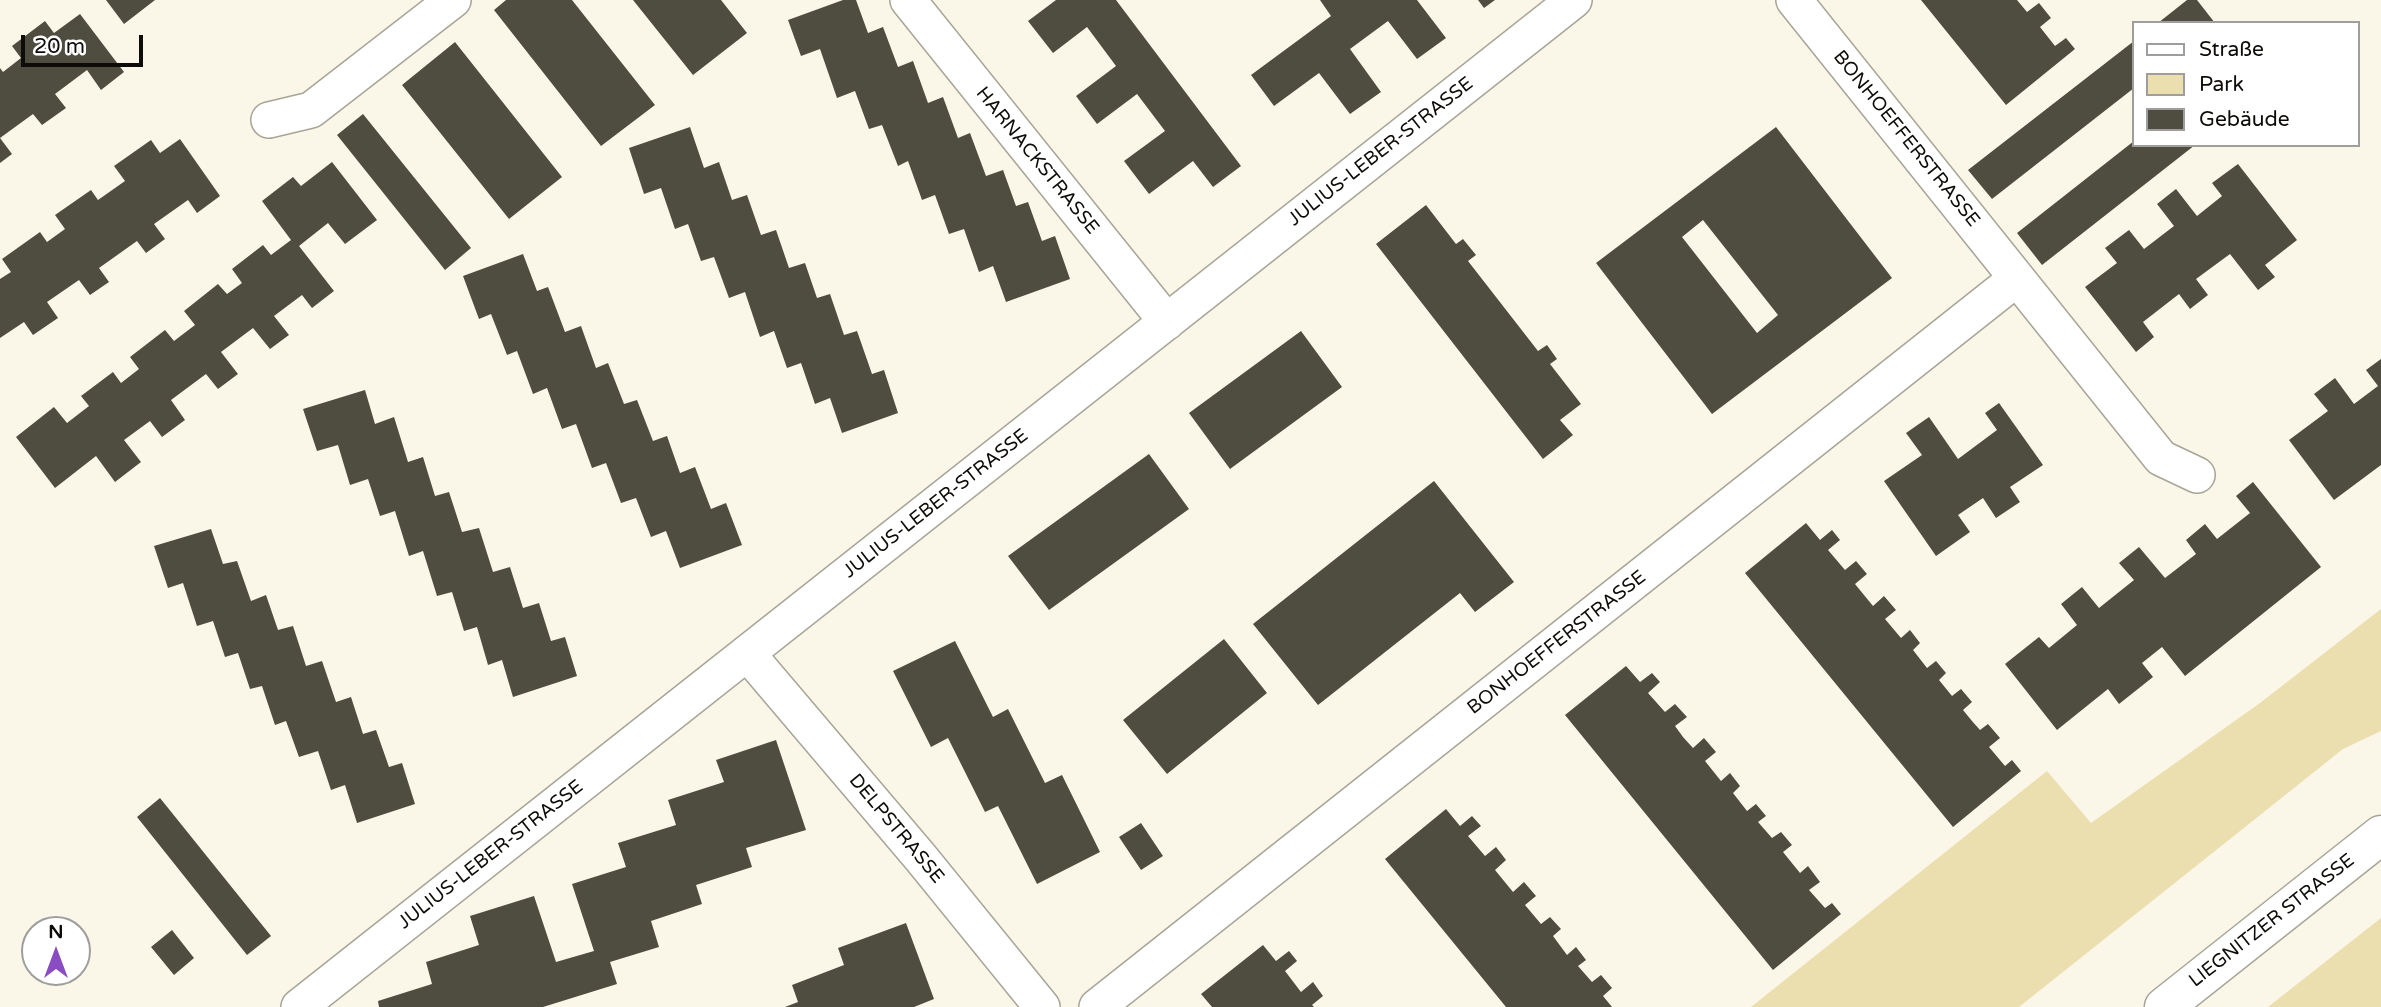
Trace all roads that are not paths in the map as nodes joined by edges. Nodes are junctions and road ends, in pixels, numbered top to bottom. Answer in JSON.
{"nodes":[{"id":1,"x":453,"y":0,"type":"edge"},
{"id":2,"x":908,"y":0,"type":"edge"},
{"id":3,"x":1574,"y":0,"type":"edge"},
{"id":4,"x":1794,"y":0,"type":"edge"},
{"id":5,"x":269,"y":120,"type":"dead end"},
{"id":6,"x":2016,"y":279,"type":"junction"},
{"id":7,"x":1167,"y":322,"type":"junction"},
{"id":8,"x":2197,"y":475,"type":"dead end"},
{"id":9,"x":747,"y":653,"type":"junction"},
{"id":10,"x":2381,"y":835,"type":"edge"},
{"id":11,"x":299,"y":1007,"type":"edge"},
{"id":12,"x":1042,"y":1007,"type":"edge"},
{"id":13,"x":1097,"y":1007,"type":"edge"},
{"id":14,"x":2164,"y":1007,"type":"edge"}],
"edges":[{"from":1,"to":5,"type":"street"},
{"from":2,"to":7,"type":"street","name":"HARNACKSTRASSE"},
{"from":3,"to":7,"type":"street","name":"JULIUS-LEBER-STRASSE"},
{"from":4,"to":6,"type":"street","name":"BONHOEFFERSTRASSE"},
{"from":6,"to":8,"type":"street","name":"BONHOEFFERSTRASSE"},
{"from":6,"to":13,"type":"street","name":"BONHOEFFERSTRASSE"},
{"from":7,"to":9,"type":"street","name":"JULIUS-LEBER-STRASSE"},
{"from":9,"to":11,"type":"street","name":"JULIUS-LEBER-STRASSE"},
{"from":9,"to":12,"type":"street","name":"DELPSTRASSE"},
{"from":10,"to":14,"type":"main road","name":"LIEGNITZER STRASSE"}]}
